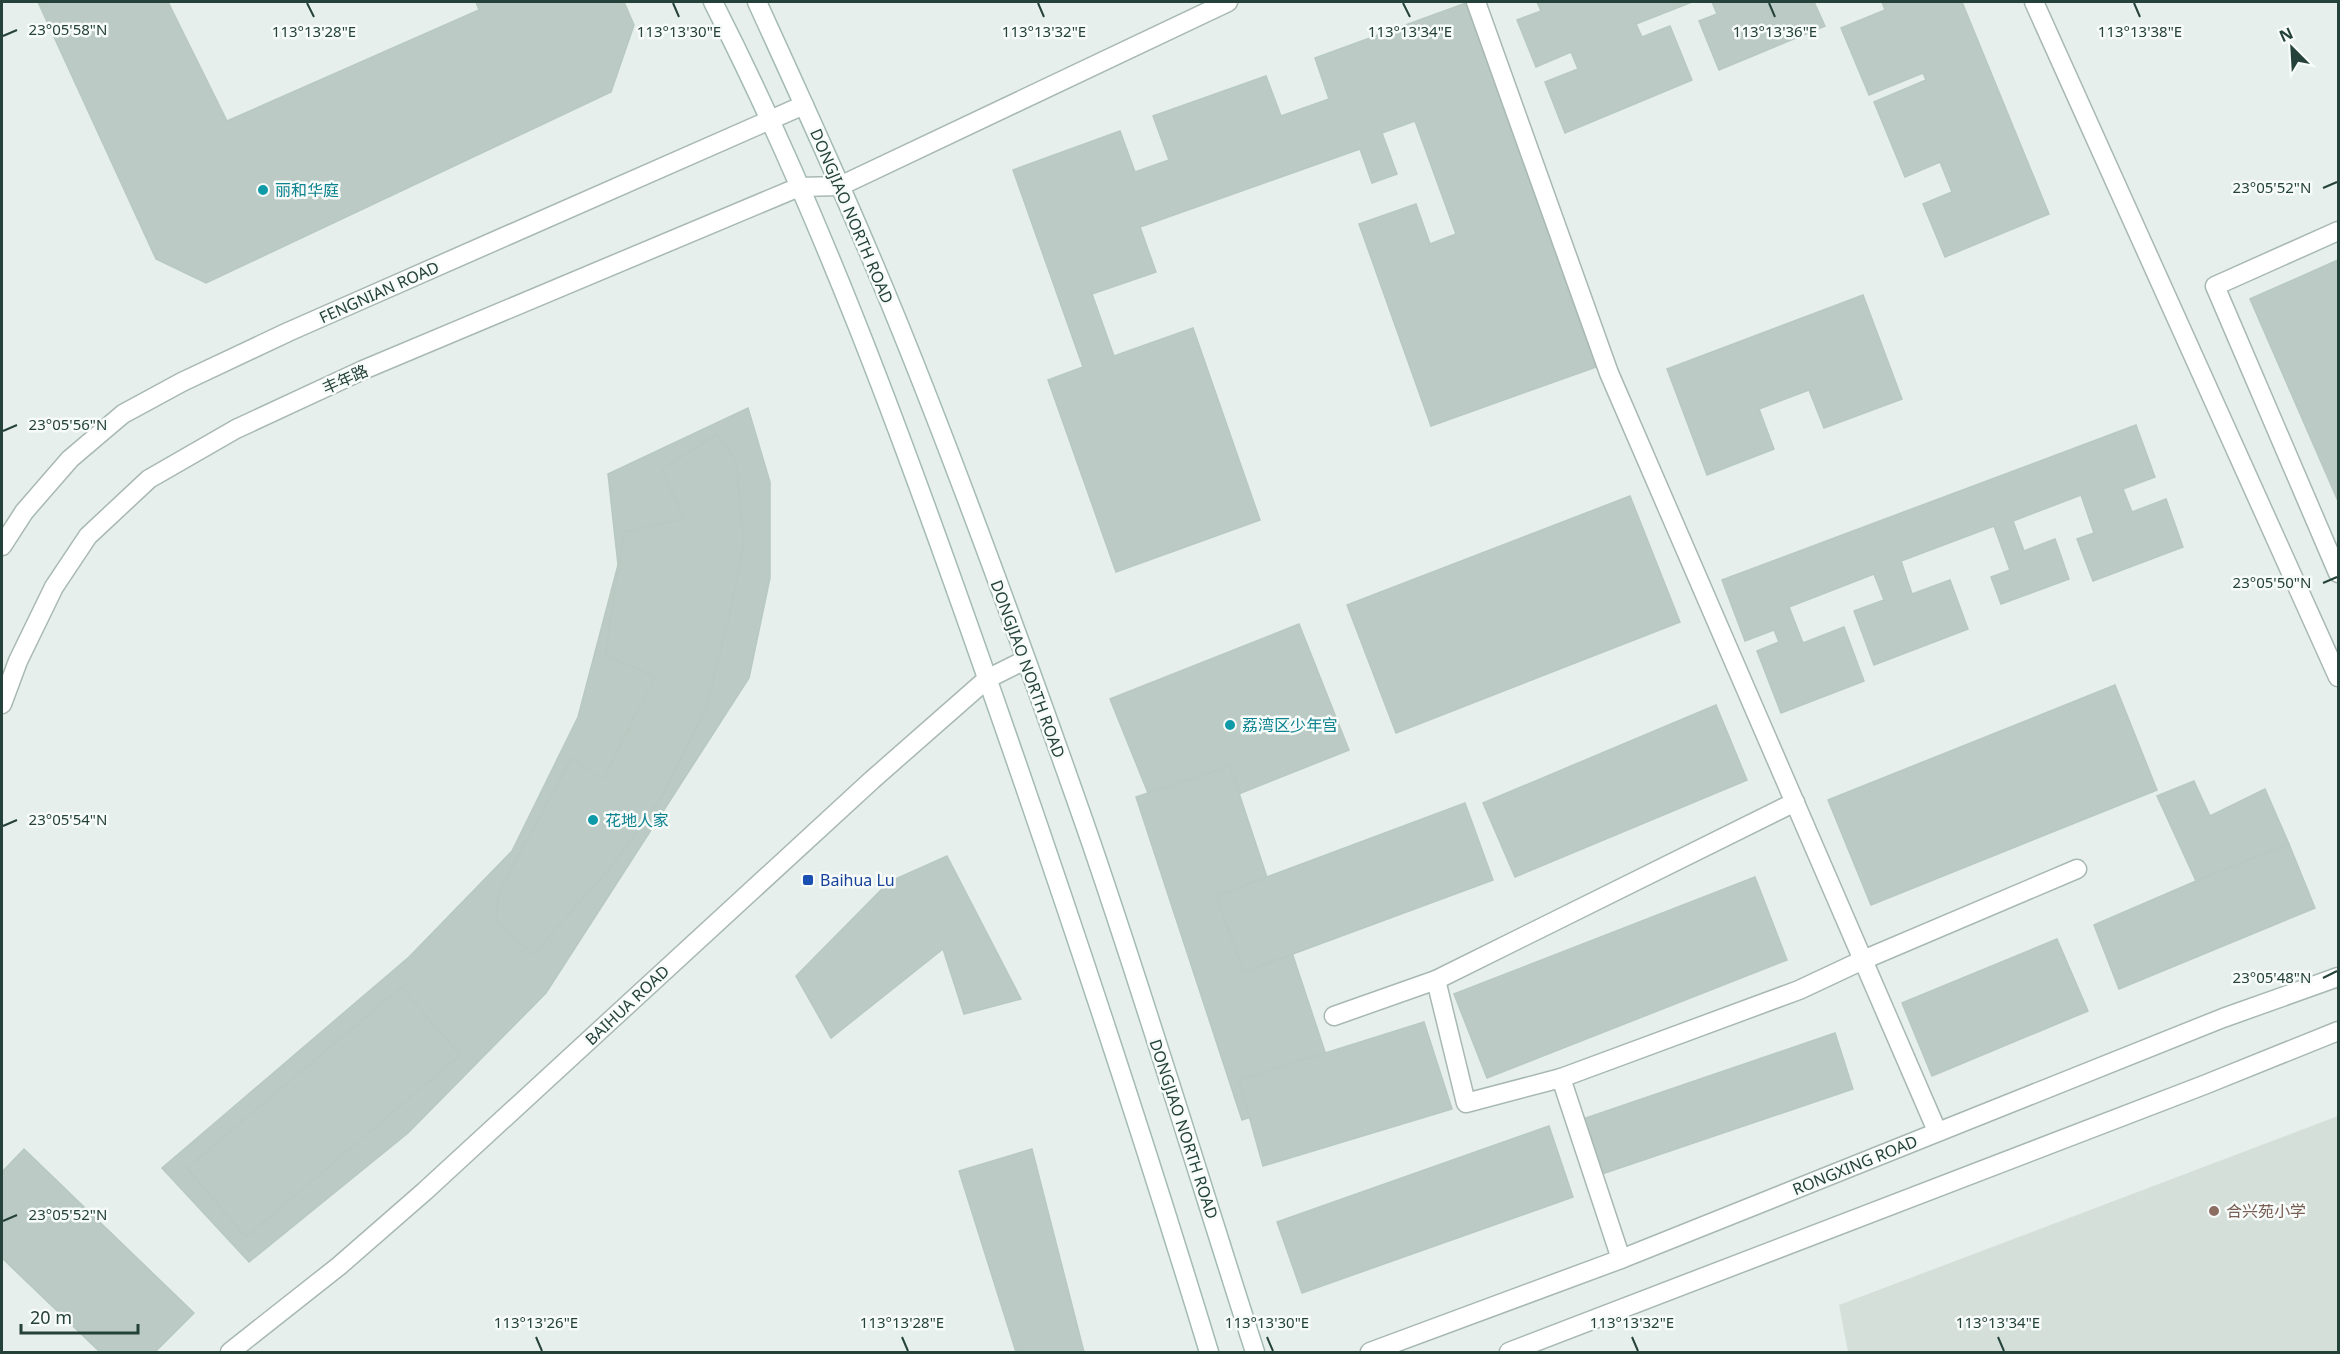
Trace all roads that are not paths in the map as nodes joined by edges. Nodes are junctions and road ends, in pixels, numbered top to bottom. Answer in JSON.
{"nodes":[{"id":1,"x":713,"y":2,"type":"edge"},
{"id":2,"x":757,"y":2,"type":"edge"},
{"id":3,"x":1228,"y":2,"type":"edge"},
{"id":4,"x":1476,"y":2,"type":"edge"},
{"id":5,"x":2034,"y":2,"type":"edge"},
{"id":6,"x":804,"y":105,"type":"junction"},
{"id":7,"x":771,"y":119,"type":"junction"},
{"id":8,"x":840,"y":186,"type":"junction"},
{"id":9,"x":799,"y":187,"type":"junction"},
{"id":10,"x":2338,"y":231,"type":"edge"},
{"id":11,"x":2,"y":546,"type":"edge"},
{"id":12,"x":2338,"y":573,"type":"edge"},
{"id":13,"x":1025,"y":660,"type":"junction"},
{"id":14,"x":2338,"y":677,"type":"edge"},
{"id":15,"x":987,"y":679,"type":"junction"},
{"id":16,"x":2,"y":704,"type":"edge"},
{"id":17,"x":1795,"y":802,"type":"junction"},
{"id":18,"x":2077,"y":869,"type":"dead end"},
{"id":19,"x":1863,"y":960,"type":"junction"},
{"id":20,"x":2338,"y":977,"type":"edge"},
{"id":21,"x":1437,"y":980,"type":"junction"},
{"id":22,"x":1334,"y":1016,"type":"dead end"},
{"id":23,"x":2338,"y":1031,"type":"edge"},
{"id":24,"x":1561,"y":1078,"type":"junction"},
{"id":25,"x":1937,"y":1131,"type":"junction"},
{"id":26,"x":1621,"y":1259,"type":"junction"},
{"id":27,"x":230,"y":1353,"type":"edge"},
{"id":28,"x":1209,"y":1353,"type":"edge"},
{"id":29,"x":1255,"y":1353,"type":"edge"},
{"id":30,"x":1370,"y":1353,"type":"edge"},
{"id":31,"x":1509,"y":1353,"type":"edge"}],
"edges":[{"from":1,"to":7,"type":"street"},
{"from":2,"to":6,"type":"street","name":"DONGJIAO NORTH ROAD"},
{"from":3,"to":8,"type":"street"},
{"from":4,"to":17,"type":"street"},
{"from":5,"to":14,"type":"street"},
{"from":6,"to":7,"type":"street","name":"FENGNIAN ROAD"},
{"from":6,"to":8,"type":"street","name":"DONGJIAO NORTH ROAD"},
{"from":7,"to":9,"type":"street"},
{"from":7,"to":11,"type":"street","name":"FENGNIAN ROAD"},
{"from":8,"to":9,"type":"street"},
{"from":8,"to":13,"type":"street","name":"DONGJIAO NORTH ROAD"},
{"from":9,"to":15,"type":"street"},
{"from":9,"to":16,"type":"street","name":"丰年路"},
{"from":10,"to":12,"type":"street"},
{"from":13,"to":15,"type":"street","name":"BAIHUA ROAD"},
{"from":13,"to":29,"type":"street","name":"DONGJIAO NORTH ROAD"},
{"from":15,"to":27,"type":"street","name":"BAIHUA ROAD"},
{"from":15,"to":28,"type":"street"},
{"from":17,"to":19,"type":"street"},
{"from":17,"to":21,"type":"street"},
{"from":18,"to":19,"type":"street"},
{"from":19,"to":24,"type":"street"},
{"from":19,"to":25,"type":"street"},
{"from":20,"to":25,"type":"street","name":"RONGXING ROAD"},
{"from":21,"to":22,"type":"street"},
{"from":21,"to":24,"type":"street"},
{"from":23,"to":31,"type":"street"},
{"from":24,"to":26,"type":"street"},
{"from":25,"to":26,"type":"street","name":"RONGXING ROAD"},
{"from":26,"to":30,"type":"street","name":"RONGXING ROAD"}]}
